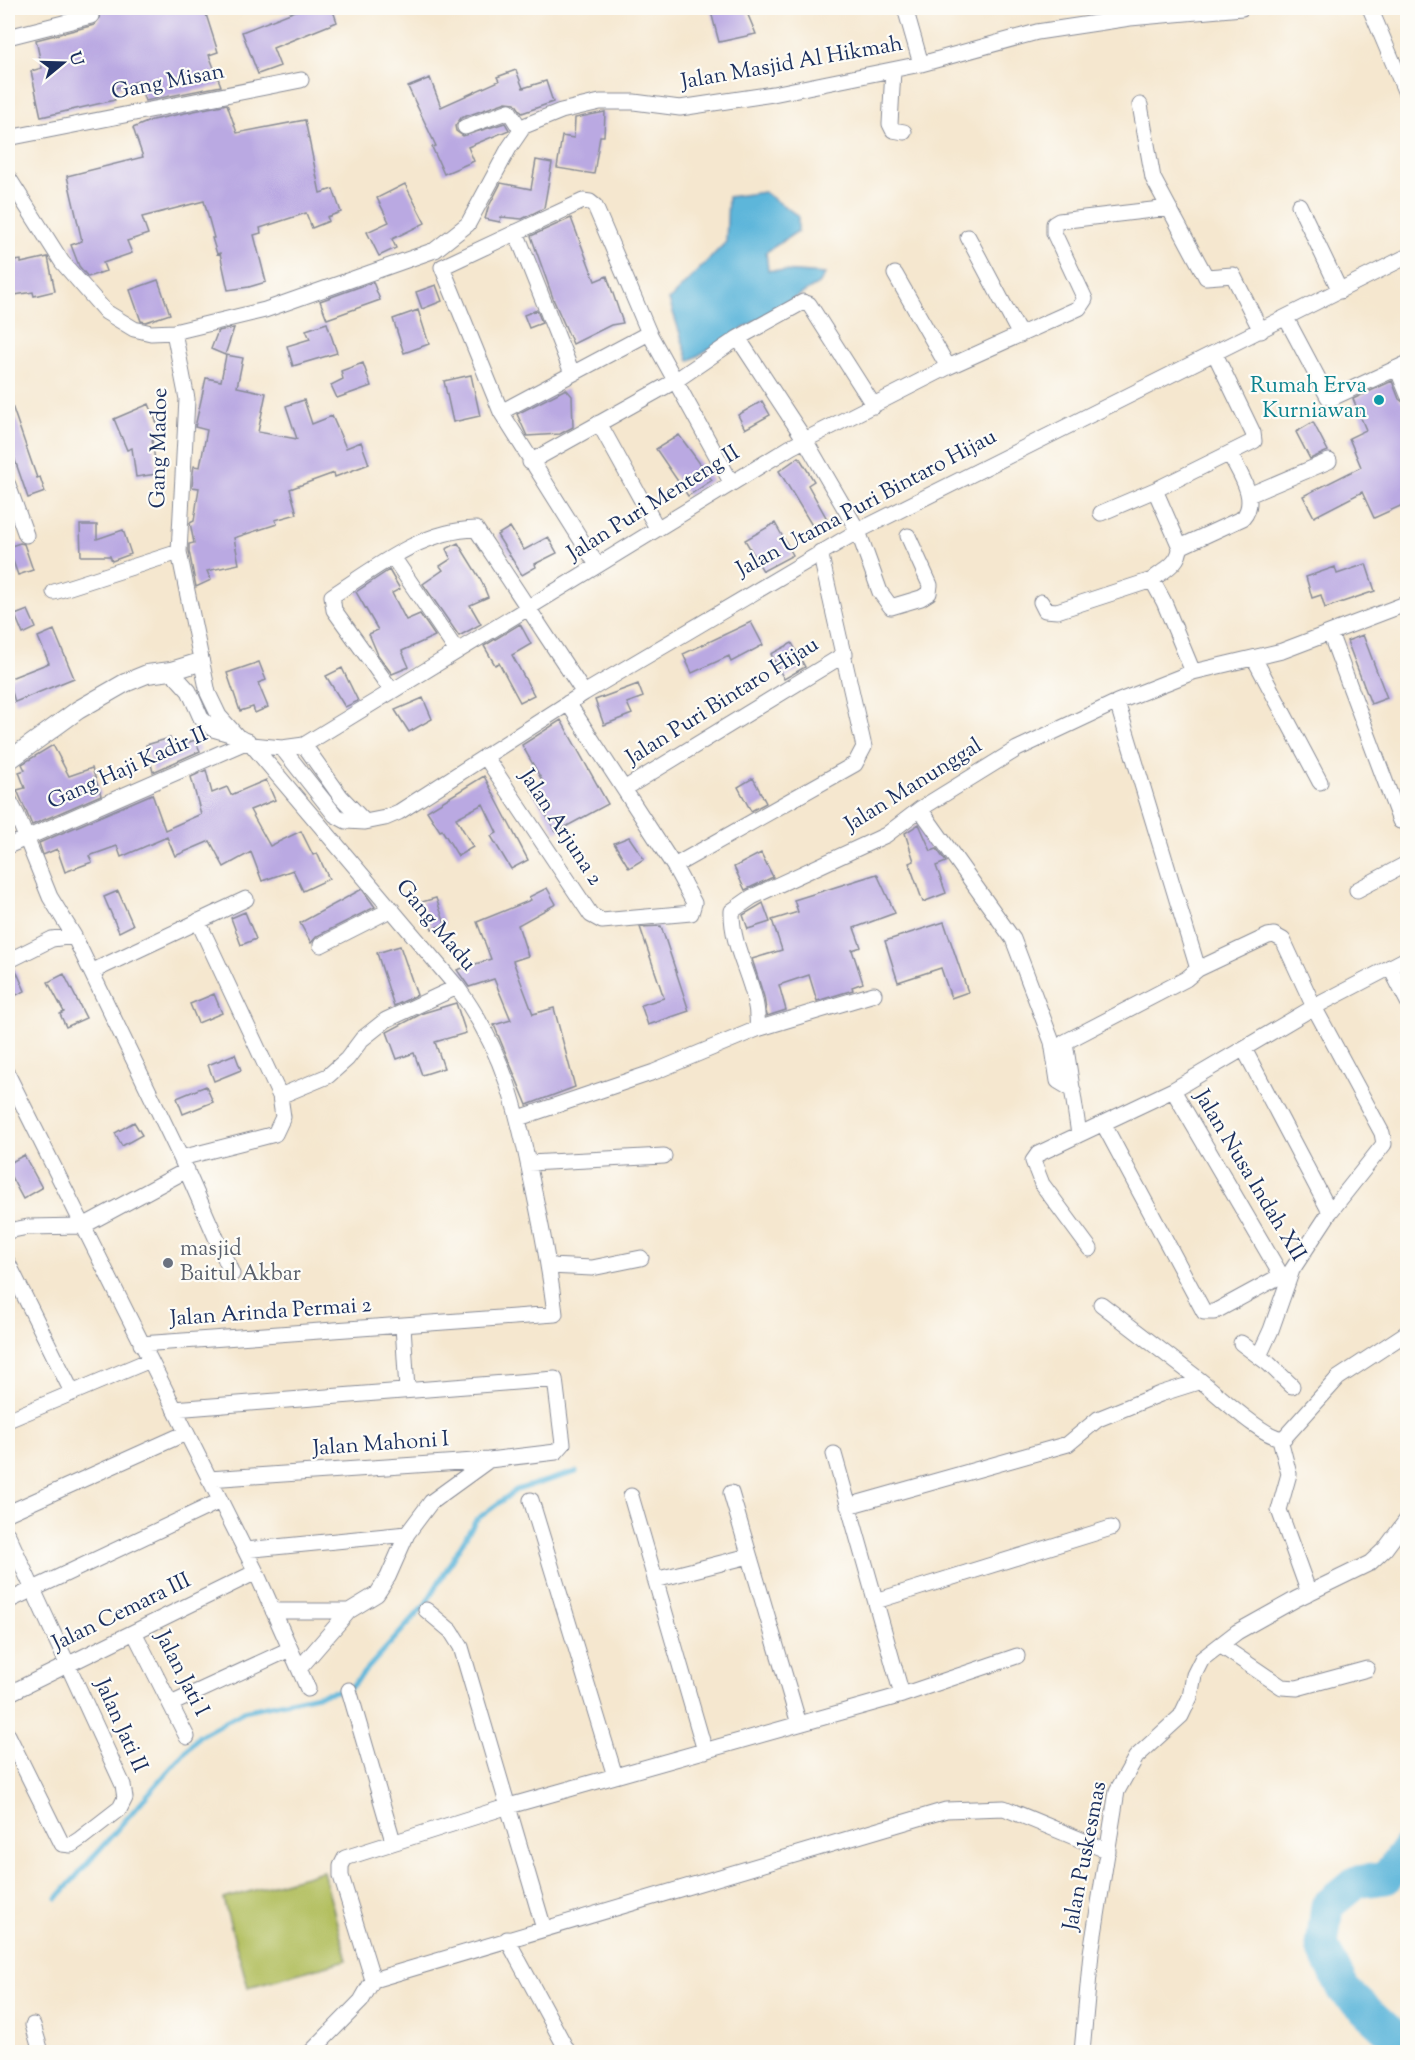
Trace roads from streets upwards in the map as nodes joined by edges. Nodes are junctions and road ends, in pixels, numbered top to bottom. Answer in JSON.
{"nodes":[{"id":1,"x":905,"y":8,"type":"edge"},
{"id":2,"x":1242,"y":8,"type":"edge"},
{"id":3,"x":1370,"y":8,"type":"edge"},
{"id":4,"x":91,"y":16,"type":"dead end"},
{"id":5,"x":8,"y":37,"type":"edge"},
{"id":6,"x":921,"y":64,"type":"junction"},
{"id":7,"x":893,"y":70,"type":"junction"},
{"id":8,"x":301,"y":80,"type":"dead end"},
{"id":9,"x":1407,"y":98,"type":"edge"},
{"id":10,"x":1140,"y":105,"type":"dead end"},
{"id":11,"x":465,"y":127,"type":"dead end"},
{"id":12,"x":521,"y":130,"type":"junction"},
{"id":13,"x":904,"y":132,"type":"dead end"},
{"id":14,"x":8,"y":138,"type":"edge"},
{"id":15,"x":8,"y":177,"type":"edge"},
{"id":16,"x":1299,"y":205,"type":"dead end"},
{"id":17,"x":1168,"y":208,"type":"junction"},
{"id":18,"x":516,"y":232,"type":"junction"},
{"id":19,"x":968,"y":237,"type":"dead end"},
{"id":20,"x":1407,"y":256,"type":"edge"},
{"id":21,"x":895,"y":274,"type":"dead end"},
{"id":22,"x":1340,"y":291,"type":"junction"},
{"id":23,"x":1287,"y":318,"type":"junction"},
{"id":24,"x":1261,"y":331,"type":"junction"},
{"id":25,"x":174,"y":332,"type":"junction"},
{"id":26,"x":649,"y":333,"type":"junction"},
{"id":27,"x":1020,"y":335,"type":"junction"},
{"id":28,"x":738,"y":338,"type":"junction"},
{"id":29,"x":1215,"y":354,"type":"junction"},
{"id":30,"x":1402,"y":366,"type":"edge"},
{"id":31,"x":948,"y":367,"type":"junction"},
{"id":32,"x":572,"y":373,"type":"junction"},
{"id":33,"x":675,"y":381,"type":"junction"},
{"id":34,"x":1407,"y":395,"type":"edge"},
{"id":35,"x":874,"y":405,"type":"junction"},
{"id":36,"x":501,"y":412,"type":"junction"},
{"id":37,"x":599,"y":423,"type":"junction"},
{"id":38,"x":805,"y":440,"type":"junction"},
{"id":39,"x":1230,"y":454,"type":"junction"},
{"id":40,"x":1329,"y":460,"type":"dead end"},
{"id":41,"x":530,"y":462,"type":"junction"},
{"id":42,"x":731,"y":483,"type":"junction"},
{"id":43,"x":8,"y":485,"type":"edge"},
{"id":44,"x":1155,"y":490,"type":"junction"},
{"id":45,"x":1249,"y":495,"type":"junction"},
{"id":46,"x":1101,"y":513,"type":"dead end"},
{"id":47,"x":657,"y":528,"type":"junction"},
{"id":48,"x":858,"y":531,"type":"junction"},
{"id":49,"x":26,"y":535,"type":"dead end"},
{"id":50,"x":908,"y":536,"type":"dead end"},
{"id":51,"x":1180,"y":547,"type":"junction"},
{"id":52,"x":178,"y":552,"type":"junction"},
{"id":53,"x":820,"y":552,"type":"junction"},
{"id":54,"x":393,"y":557,"type":"junction"},
{"id":55,"x":597,"y":565,"type":"junction"},
{"id":56,"x":1152,"y":580,"type":"junction"},
{"id":57,"x":54,"y":592,"type":"dead end"},
{"id":58,"x":1041,"y":602,"type":"dead end"},
{"id":59,"x":1407,"y":603,"type":"edge"},
{"id":60,"x":527,"y":609,"type":"junction"},
{"id":61,"x":1330,"y":633,"type":"junction"},
{"id":62,"x":456,"y":650,"type":"junction"},
{"id":63,"x":845,"y":654,"type":"junction"},
{"id":64,"x":1254,"y":658,"type":"junction"},
{"id":65,"x":200,"y":662,"type":"junction"},
{"id":66,"x":171,"y":671,"type":"junction"},
{"id":67,"x":1193,"y":672,"type":"junction"},
{"id":68,"x":392,"y":691,"type":"junction"},
{"id":69,"x":584,"y":693,"type":"junction"},
{"id":70,"x":1117,"y":702,"type":"junction"},
{"id":71,"x":568,"y":703,"type":"junction"},
{"id":72,"x":246,"y":741,"type":"junction"},
{"id":73,"x":304,"y":745,"type":"junction"},
{"id":74,"x":282,"y":748,"type":"junction"},
{"id":75,"x":485,"y":756,"type":"junction"},
{"id":76,"x":8,"y":761,"type":"edge"},
{"id":77,"x":1320,"y":782,"type":"dead end"},
{"id":78,"x":624,"y":789,"type":"junction"},
{"id":79,"x":8,"y":798,"type":"edge"},
{"id":80,"x":920,"y":809,"type":"junction"},
{"id":81,"x":1400,"y":821,"type":"dead end"},
{"id":82,"x":365,"y":822,"type":"junction"},
{"id":83,"x":27,"y":837,"type":"junction"},
{"id":84,"x":8,"y":846,"type":"edge"},
{"id":85,"x":1407,"y":863,"type":"edge"},
{"id":86,"x":674,"y":866,"type":"junction"},
{"id":87,"x":1357,"y":890,"type":"dead end"},
{"id":88,"x":246,"y":899,"type":"dead end"},
{"id":89,"x":392,"y":909,"type":"junction"},
{"id":90,"x":198,"y":921,"type":"junction"},
{"id":91,"x":74,"y":936,"type":"junction"},
{"id":92,"x":321,"y":945,"type":"dead end"},
{"id":93,"x":1407,"y":958,"type":"edge"},
{"id":94,"x":8,"y":961,"type":"edge"},
{"id":95,"x":1390,"y":967,"type":"junction"},
{"id":96,"x":1198,"y":969,"type":"junction"},
{"id":97,"x":93,"y":971,"type":"junction"},
{"id":98,"x":457,"y":987,"type":"junction"},
{"id":99,"x":874,"y":994,"type":"dead end"},
{"id":100,"x":1407,"y":1002,"type":"edge"},
{"id":101,"x":1314,"y":1007,"type":"junction"},
{"id":102,"x":757,"y":1029,"type":"junction"},
{"id":103,"x":1244,"y":1050,"type":"junction"},
{"id":104,"x":8,"y":1075,"type":"edge"},
{"id":105,"x":1072,"y":1090,"type":"junction"},
{"id":106,"x":1173,"y":1090,"type":"junction"},
{"id":107,"x":11,"y":1092,"type":"edge"},
{"id":108,"x":280,"y":1096,"type":"junction"},
{"id":109,"x":519,"y":1118,"type":"junction"},
{"id":110,"x":1104,"y":1125,"type":"junction"},
{"id":111,"x":1080,"y":1134,"type":"junction"},
{"id":112,"x":664,"y":1156,"type":"dead end"},
{"id":113,"x":529,"y":1163,"type":"junction"},
{"id":114,"x":184,"y":1164,"type":"junction"},
{"id":115,"x":1330,"y":1212,"type":"junction"},
{"id":116,"x":83,"y":1226,"type":"junction"},
{"id":117,"x":8,"y":1231,"type":"edge"},
{"id":118,"x":1090,"y":1249,"type":"dead end"},
{"id":119,"x":641,"y":1258,"type":"dead end"},
{"id":120,"x":8,"y":1263,"type":"edge"},
{"id":121,"x":549,"y":1266,"type":"junction"},
{"id":122,"x":232,"y":1274,"type":"dead end"},
{"id":123,"x":1284,"y":1280,"type":"junction"},
{"id":124,"x":1101,"y":1304,"type":"dead end"},
{"id":125,"x":546,"y":1314,"type":"joint"},
{"id":126,"x":403,"y":1326,"type":"junction"},
{"id":127,"x":1407,"y":1332,"type":"edge"},
{"id":128,"x":1241,"y":1343,"type":"dead end"},
{"id":129,"x":141,"y":1344,"type":"junction"},
{"id":130,"x":1259,"y":1356,"type":"junction"},
{"id":131,"x":150,"y":1360,"type":"junction"},
{"id":132,"x":1202,"y":1381,"type":"junction"},
{"id":133,"x":1292,"y":1386,"type":"dead end"},
{"id":134,"x":407,"y":1390,"type":"junction"},
{"id":135,"x":72,"y":1392,"type":"junction"},
{"id":136,"x":174,"y":1409,"type":"junction"},
{"id":137,"x":8,"y":1420,"type":"edge"},
{"id":138,"x":186,"y":1433,"type":"junction"},
{"id":139,"x":1282,"y":1438,"type":"junction"},
{"id":140,"x":834,"y":1454,"type":"dead end"},
{"id":141,"x":489,"y":1460,"type":"junction"},
{"id":142,"x":209,"y":1479,"type":"junction"},
{"id":143,"x":730,"y":1493,"type":"dead end"},
{"id":144,"x":632,"y":1496,"type":"dead end"},
{"id":145,"x":531,"y":1500,"type":"dead end"},
{"id":146,"x":220,"y":1501,"type":"junction"},
{"id":147,"x":848,"y":1506,"type":"junction"},
{"id":148,"x":8,"y":1513,"type":"edge"},
{"id":149,"x":1407,"y":1518,"type":"edge"},
{"id":150,"x":1111,"y":1528,"type":"dead end"},
{"id":151,"x":407,"y":1534,"type":"junction"},
{"id":152,"x":8,"y":1535,"type":"edge"},
{"id":153,"x":244,"y":1550,"type":"junction"},
{"id":154,"x":749,"y":1556,"type":"junction"},
{"id":155,"x":256,"y":1572,"type":"junction"},
{"id":156,"x":656,"y":1580,"type":"junction"},
{"id":157,"x":33,"y":1589,"type":"junction"},
{"id":158,"x":1309,"y":1593,"type":"junction"},
{"id":159,"x":8,"y":1601,"type":"edge"},
{"id":160,"x":876,"y":1601,"type":"junction"},
{"id":161,"x":426,"y":1610,"type":"dead end"},
{"id":162,"x":273,"y":1611,"type":"junction"},
{"id":163,"x":349,"y":1611,"type":"junction"},
{"id":164,"x":134,"y":1632,"type":"junction"},
{"id":165,"x":1220,"y":1645,"type":"junction"},
{"id":166,"x":290,"y":1649,"type":"junction"},
{"id":167,"x":1017,"y":1656,"type":"dead end"},
{"id":168,"x":68,"y":1664,"type":"junction"},
{"id":169,"x":299,"y":1669,"type":"junction"},
{"id":170,"x":1367,"y":1669,"type":"dead end"},
{"id":171,"x":308,"y":1689,"type":"dead end"},
{"id":172,"x":349,"y":1690,"type":"dead end"},
{"id":173,"x":8,"y":1694,"type":"edge"},
{"id":174,"x":902,"y":1695,"type":"junction"},
{"id":175,"x":171,"y":1704,"type":"junction"},
{"id":176,"x":799,"y":1724,"type":"junction"},
{"id":177,"x":8,"y":1735,"type":"edge"},
{"id":178,"x":187,"y":1737,"type":"dead end"},
{"id":179,"x":705,"y":1751,"type":"junction"},
{"id":180,"x":615,"y":1776,"type":"junction"},
{"id":181,"x":509,"y":1806,"type":"junction"},
{"id":182,"x":393,"y":1841,"type":"junction"},
{"id":183,"x":1108,"y":1851,"type":"junction"},
{"id":184,"x":544,"y":1929,"type":"junction"},
{"id":185,"x":507,"y":1939,"type":"junction"},
{"id":186,"x":373,"y":1980,"type":"junction"},
{"id":187,"x":33,"y":2025,"type":"dead end"},
{"id":188,"x":41,"y":2052,"type":"edge"},
{"id":189,"x":310,"y":2052,"type":"edge"},
{"id":190,"x":568,"y":2052,"type":"edge"},
{"id":191,"x":1082,"y":2052,"type":"edge"}],
"edges":[{"from":1,"to":6,"type":"street"},
{"from":2,"to":6,"type":"street","name":"Jalan Masjid Al Hikmah"},
{"from":3,"to":9,"type":"street"},
{"from":4,"to":5,"type":"street"},
{"from":6,"to":7,"type":"street","name":"Jalan Masjid Al Hikmah"},
{"from":7,"to":12,"type":"street","name":"Jalan Masjid Al Hikmah"},
{"from":7,"to":13,"type":"street"},
{"from":8,"to":14,"type":"street","name":"Gang Misan"},
{"from":10,"to":17,"type":"street"},
{"from":11,"to":12,"type":"street"},
{"from":12,"to":25,"type":"street"},
{"from":15,"to":25,"type":"street"},
{"from":16,"to":22,"type":"street"},
{"from":17,"to":24,"type":"street"},
{"from":17,"to":27,"type":"street","name":"Jalan Puri Menteng II"},
{"from":18,"to":26,"type":"street"},
{"from":18,"to":32,"type":"street"},
{"from":18,"to":36,"type":"street"},
{"from":19,"to":27,"type":"street"},
{"from":20,"to":22,"type":"street","name":"Jalan Utama Puri Bintaro Hijau"},
{"from":21,"to":31,"type":"street"},
{"from":22,"to":23,"type":"street","name":"Jalan Utama Puri Bintaro Hijau"},
{"from":23,"to":24,"type":"street","name":"Jalan Utama Puri Bintaro Hijau"},
{"from":23,"to":30,"type":"street"},
{"from":24,"to":29,"type":"street","name":"Jalan Utama Puri Bintaro Hijau"},
{"from":25,"to":52,"type":"street","name":"Gang Madoe"},
{"from":26,"to":32,"type":"street"},
{"from":26,"to":33,"type":"street"},
{"from":27,"to":31,"type":"street","name":"Jalan Puri Menteng II"},
{"from":28,"to":33,"type":"street"},
{"from":28,"to":35,"type":"street"},
{"from":28,"to":38,"type":"street"},
{"from":29,"to":39,"type":"street"},
{"from":29,"to":48,"type":"street","name":"Jalan Utama Puri Bintaro Hijau"},
{"from":30,"to":34,"type":"street"},
{"from":31,"to":35,"type":"street","name":"Jalan Puri Menteng II"},
{"from":32,"to":36,"type":"street"},
{"from":33,"to":37,"type":"street"},
{"from":33,"to":42,"type":"street"},
{"from":35,"to":38,"type":"street","name":"Jalan Puri Menteng II"},
{"from":36,"to":41,"type":"street"},
{"from":37,"to":41,"type":"street"},
{"from":37,"to":47,"type":"street"},
{"from":38,"to":42,"type":"street","name":"Jalan Puri Menteng II"},
{"from":38,"to":48,"type":"street"},
{"from":39,"to":44,"type":"street"},
{"from":39,"to":45,"type":"street"},
{"from":40,"to":45,"type":"street"},
{"from":41,"to":55,"type":"street"},
{"from":42,"to":47,"type":"street","name":"Jalan Puri Menteng II"},
{"from":43,"to":49,"type":"street"},
{"from":44,"to":46,"type":"street"},
{"from":44,"to":51,"type":"street"},
{"from":45,"to":51,"type":"street"},
{"from":47,"to":55,"type":"street","name":"Jalan Puri Menteng II"},
{"from":48,"to":50,"type":"street"},
{"from":48,"to":53,"type":"street","name":"Jalan Utama Puri Bintaro Hijau"},
{"from":51,"to":56,"type":"street"},
{"from":52,"to":57,"type":"street"},
{"from":52,"to":65,"type":"street","name":"Gang Madoe"},
{"from":53,"to":63,"type":"street","name":"Jalan Puri Bintaro Hijau"},
{"from":53,"to":69,"type":"street","name":"Jalan Utama Puri Bintaro Hijau"},
{"from":54,"to":60,"type":"street"},
{"from":54,"to":62,"type":"street"},
{"from":54,"to":68,"type":"street"},
{"from":55,"to":60,"type":"street","name":"Jalan Puri Menteng II"},
{"from":56,"to":58,"type":"street"},
{"from":56,"to":67,"type":"street"},
{"from":59,"to":61,"type":"street","name":"Jalan Manunggal"},
{"from":60,"to":62,"type":"street","name":"Jalan Puri Menteng II"},
{"from":60,"to":69,"type":"street"},
{"from":61,"to":64,"type":"street","name":"Jalan Manunggal"},
{"from":61,"to":81,"type":"street"},
{"from":62,"to":68,"type":"street","name":"Jalan Puri Menteng II"},
{"from":63,"to":78,"type":"street","name":"Jalan Puri Bintaro Hijau"},
{"from":63,"to":86,"type":"street","name":"Jalan Puri Bintaro Hijau"},
{"from":64,"to":67,"type":"street","name":"Jalan Manunggal"},
{"from":64,"to":77,"type":"street"},
{"from":65,"to":66,"type":"street"},
{"from":65,"to":72,"type":"street","name":"Gang Madu"},
{"from":66,"to":72,"type":"street"},
{"from":66,"to":76,"type":"street"},
{"from":67,"to":70,"type":"street","name":"Jalan Manunggal"},
{"from":68,"to":73,"type":"street","name":"Jalan Puri Menteng II"},
{"from":69,"to":71,"type":"street","name":"Jalan Utama Puri Bintaro Hijau"},
{"from":70,"to":80,"type":"street","name":"Jalan Manunggal"},
{"from":70,"to":96,"type":"street"},
{"from":71,"to":75,"type":"street","name":"Jalan Utama Puri Bintaro Hijau"},
{"from":71,"to":78,"type":"street"},
{"from":72,"to":74,"type":"street"},
{"from":72,"to":83,"type":"street","name":"Gang Haji Kadir II"},
{"from":72,"to":89,"type":"street","name":"Gang Madu"},
{"from":73,"to":74,"type":"street"},
{"from":73,"to":82,"type":"street"},
{"from":74,"to":82,"type":"street","name":"Jalan Utama Puri Bintaro Hijau"},
{"from":75,"to":82,"type":"street","name":"Jalan Utama Puri Bintaro Hijau"},
{"from":75,"to":86,"type":"street","name":"Jalan Arjuna 2"},
{"from":78,"to":86,"type":"street"},
{"from":79,"to":83,"type":"street","name":"Jalan Arinda Permai 2"},
{"from":80,"to":102,"type":"street","name":"Jalan Manunggal"},
{"from":80,"to":105,"type":"street"},
{"from":83,"to":84,"type":"street","name":"Gang Haji Kadir II"},
{"from":83,"to":91,"type":"street","name":"Jalan Arinda Permai 2"},
{"from":85,"to":87,"type":"street"},
{"from":88,"to":90,"type":"street"},
{"from":89,"to":92,"type":"street"},
{"from":89,"to":98,"type":"street","name":"Gang Madu"},
{"from":90,"to":97,"type":"street"},
{"from":90,"to":108,"type":"street"},
{"from":91,"to":94,"type":"street"},
{"from":91,"to":97,"type":"street","name":"Jalan Arinda Permai 2"},
{"from":93,"to":95,"type":"street"},
{"from":95,"to":100,"type":"street"},
{"from":95,"to":101,"type":"street"},
{"from":96,"to":101,"type":"street"},
{"from":96,"to":105,"type":"street"},
{"from":97,"to":114,"type":"street","name":"Jalan Arinda Permai 2"},
{"from":98,"to":108,"type":"street"},
{"from":98,"to":109,"type":"street","name":"Gang Madu"},
{"from":99,"to":102,"type":"street"},
{"from":101,"to":103,"type":"street"},
{"from":101,"to":115,"type":"street"},
{"from":102,"to":109,"type":"street"},
{"from":103,"to":106,"type":"street"},
{"from":103,"to":115,"type":"street"},
{"from":104,"to":107,"type":"street","name":"Jalan Arinda Permai 2"},
{"from":105,"to":111,"type":"street"},
{"from":106,"to":110,"type":"street"},
{"from":106,"to":123,"type":"street","name":"Jalan Nusa Indah XII"},
{"from":107,"to":116,"type":"street","name":"Jalan Arinda Permai 2"},
{"from":108,"to":114,"type":"street"},
{"from":109,"to":113,"type":"street","name":"Gang Madu"},
{"from":110,"to":111,"type":"street"},
{"from":110,"to":123,"type":"street"},
{"from":111,"to":118,"type":"street"},
{"from":112,"to":113,"type":"street"},
{"from":113,"to":121,"type":"street","name":"Gang Madu"},
{"from":114,"to":116,"type":"street"},
{"from":114,"to":122,"type":"street","name":"Jalan Arinda Permai 2"},
{"from":115,"to":123,"type":"street"},
{"from":116,"to":117,"type":"street"},
{"from":116,"to":129,"type":"street","name":"Jalan Arinda Permai 2"},
{"from":119,"to":121,"type":"street"},
{"from":120,"to":135,"type":"street"},
{"from":121,"to":125,"type":"street","name":"Gang Madu"},
{"from":123,"to":130,"type":"street"},
{"from":124,"to":132,"type":"street"},
{"from":125,"to":126,"type":"street","name":"Jalan Arinda Permai 2"},
{"from":126,"to":129,"type":"street","name":"Jalan Arinda Permai 2"},
{"from":126,"to":134,"type":"street","name":"Jalan Arinda Permai 2"},
{"from":127,"to":139,"type":"street"},
{"from":128,"to":130,"type":"street"},
{"from":129,"to":131,"type":"street","name":"Jalan Arinda Permai 2"},
{"from":130,"to":133,"type":"street"},
{"from":131,"to":135,"type":"street"},
{"from":131,"to":136,"type":"street","name":"Jalan Arinda Permai 2"},
{"from":132,"to":139,"type":"street"},
{"from":132,"to":147,"type":"street"},
{"from":134,"to":136,"type":"street"},
{"from":134,"to":141,"type":"street","name":"Jalan Mahoni I"},
{"from":135,"to":137,"type":"street"},
{"from":136,"to":138,"type":"street","name":"Jalan Arinda Permai 2"},
{"from":138,"to":142,"type":"street","name":"Jalan Arinda Permai 2"},
{"from":138,"to":148,"type":"street"},
{"from":139,"to":158,"type":"street"},
{"from":140,"to":147,"type":"street"},
{"from":141,"to":142,"type":"street","name":"Jalan Mahoni I"},
{"from":141,"to":151,"type":"street"},
{"from":142,"to":146,"type":"street","name":"Jalan Arinda Permai 2"},
{"from":143,"to":154,"type":"street"},
{"from":144,"to":156,"type":"street"},
{"from":145,"to":180,"type":"street"},
{"from":146,"to":153,"type":"street","name":"Jalan Arinda Permai 2"},
{"from":146,"to":157,"type":"street"},
{"from":147,"to":160,"type":"street"},
{"from":149,"to":158,"type":"street","name":"Jalan Puskesmas"},
{"from":150,"to":160,"type":"street"},
{"from":151,"to":153,"type":"street"},
{"from":151,"to":163,"type":"street"},
{"from":152,"to":157,"type":"street"},
{"from":153,"to":155,"type":"street","name":"Jalan Arinda Permai 2"},
{"from":154,"to":156,"type":"street"},
{"from":154,"to":176,"type":"street"},
{"from":155,"to":162,"type":"street","name":"Jalan Arinda Permai 2"},
{"from":155,"to":164,"type":"street","name":"Jalan Cemara III"},
{"from":156,"to":179,"type":"street"},
{"from":157,"to":159,"type":"street"},
{"from":157,"to":168,"type":"street"},
{"from":158,"to":165,"type":"street","name":"Jalan Puskesmas"},
{"from":160,"to":174,"type":"street"},
{"from":161,"to":181,"type":"street"},
{"from":162,"to":163,"type":"street"},
{"from":162,"to":166,"type":"street","name":"Jalan Arinda Permai 2"},
{"from":163,"to":169,"type":"street"},
{"from":164,"to":168,"type":"street","name":"Jalan Cemara III"},
{"from":164,"to":175,"type":"street","name":"Jalan Jati I"},
{"from":165,"to":170,"type":"street"},
{"from":165,"to":183,"type":"street","name":"Jalan Puskesmas"},
{"from":166,"to":169,"type":"street","name":"Jalan Arinda Permai 2"},
{"from":166,"to":175,"type":"street"},
{"from":167,"to":174,"type":"street"},
{"from":168,"to":173,"type":"street","name":"Jalan Cemara III"},
{"from":168,"to":177,"type":"street","name":"Jalan Jati II"},
{"from":169,"to":171,"type":"street","name":"Jalan Arinda Permai 2"},
{"from":172,"to":182,"type":"street"},
{"from":174,"to":176,"type":"street"},
{"from":175,"to":178,"type":"street","name":"Jalan Jati I"},
{"from":176,"to":179,"type":"street"},
{"from":179,"to":180,"type":"street"},
{"from":180,"to":181,"type":"street"},
{"from":181,"to":182,"type":"street"},
{"from":181,"to":184,"type":"street"},
{"from":182,"to":186,"type":"street"},
{"from":183,"to":184,"type":"street"},
{"from":183,"to":191,"type":"street","name":"Jalan Puskesmas"},
{"from":184,"to":185,"type":"street"},
{"from":185,"to":186,"type":"street"},
{"from":185,"to":190,"type":"street"},
{"from":186,"to":189,"type":"street"},
{"from":187,"to":188,"type":"street"}]}
